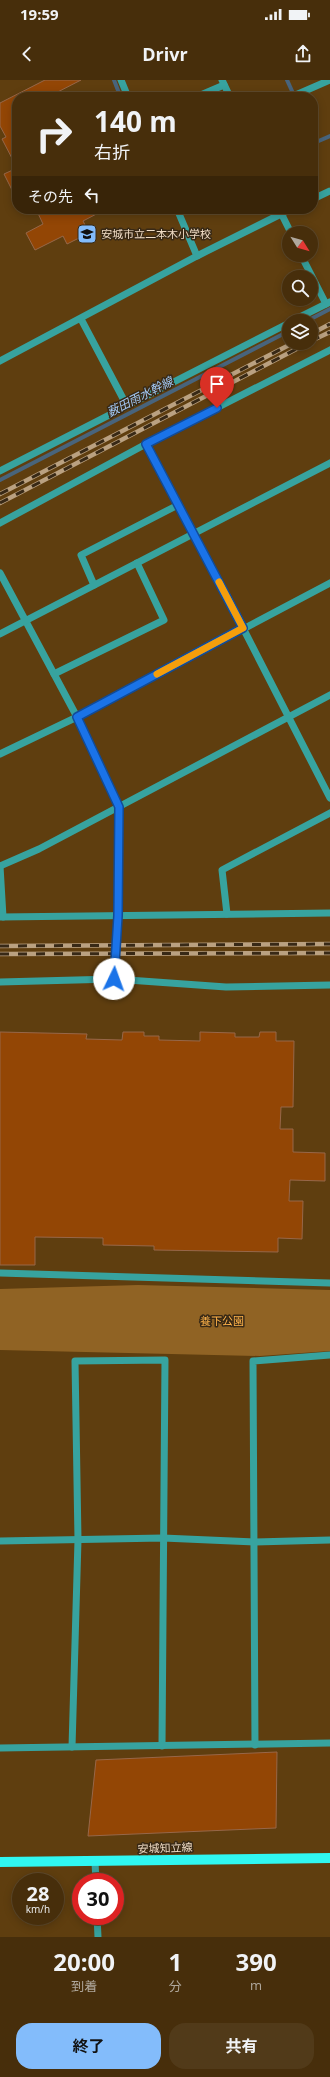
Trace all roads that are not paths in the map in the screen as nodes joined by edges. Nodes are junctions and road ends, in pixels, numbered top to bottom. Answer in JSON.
{"nodes":[{"id":1,"x":121,"y":80,"type":"edge"},
{"id":2,"x":330,"y":80,"type":"edge"},
{"id":3,"x":223,"y":82,"type":"edge"},
{"id":4,"x":126,"y":92,"type":"edge"},
{"id":5,"x":205,"y":92,"type":"edge"},
{"id":6,"x":228,"y":92,"type":"edge"},
{"id":7,"x":302,"y":92,"type":"edge"},
{"id":8,"x":330,"y":191,"type":"edge"},
{"id":9,"x":318,"y":197,"type":"edge"},
{"id":10,"x":178,"y":214,"type":"edge"},
{"id":11,"x":274,"y":214,"type":"edge"},
{"id":12,"x":281,"y":214,"type":"edge"},
{"id":13,"x":287,"y":226,"type":"edge"},
{"id":14,"x":197,"y":256,"type":"junction"},
{"id":15,"x":305,"y":262,"type":"edge"},
{"id":16,"x":328,"y":303,"type":"edge"},
{"id":17,"x":306,"y":314,"type":"edge"},
{"id":18,"x":81,"y":319,"type":"junction"},
{"id":19,"x":282,"y":327,"type":"edge"},
{"id":20,"x":330,"y":350,"type":"edge"},
{"id":21,"x":0,"y":361,"type":"edge"},
{"id":22,"x":127,"y":406,"type":"junction"},
{"id":23,"x":146,"y":444,"type":"junction"},
{"id":24,"x":330,"y":463,"type":"edge"},
{"id":25,"x":0,"y":471,"type":"edge"},
{"id":26,"x":178,"y":506,"type":"junction"},
{"id":27,"x":0,"y":523,"type":"edge"},
{"id":28,"x":193,"y":534,"type":"junction"},
{"id":29,"x":137,"y":563,"type":"junction"},
{"id":30,"x":0,"y":573,"type":"edge"},
{"id":31,"x":330,"y":583,"type":"edge"},
{"id":32,"x":94,"y":585,"type":"junction"},
{"id":33,"x":25,"y":621,"type":"junction"},
{"id":34,"x":243,"y":628,"type":"junction"},
{"id":35,"x":0,"y":634,"type":"edge"},
{"id":36,"x":54,"y":674,"type":"junction"},
{"id":37,"x":330,"y":695,"type":"edge"},
{"id":38,"x":288,"y":716,"type":"junction"},
{"id":39,"x":77,"y":717,"type":"junction"},
{"id":40,"x":0,"y":754,"type":"edge"},
{"id":41,"x":330,"y":798,"type":"edge"},
{"id":42,"x":119,"y":807,"type":"junction"},
{"id":43,"x":330,"y":813,"type":"edge"},
{"id":44,"x":0,"y":866,"type":"edge"},
{"id":45,"x":330,"y":913,"type":"edge"},
{"id":46,"x":227,"y":914,"type":"junction"},
{"id":47,"x":118,"y":916,"type":"junction"},
{"id":48,"x":1,"y":917,"type":"edge"},
{"id":49,"x":114,"y":979,"type":"junction"},
{"id":50,"x":0,"y":982,"type":"edge"},
{"id":51,"x":330,"y":985,"type":"edge"},
{"id":52,"x":0,"y":1273,"type":"edge"},
{"id":53,"x":330,"y":1283,"type":"edge"},
{"id":54,"x":330,"y":1355,"type":"edge"},
{"id":55,"x":163,"y":1538,"type":"junction"},
{"id":56,"x":78,"y":1540,"type":"junction"},
{"id":57,"x":330,"y":1540,"type":"edge"},
{"id":58,"x":0,"y":1541,"type":"edge"},
{"id":59,"x":255,"y":1542,"type":"junction"},
{"id":60,"x":330,"y":1743,"type":"edge"},
{"id":61,"x":254,"y":1745,"type":"junction"},
{"id":62,"x":162,"y":1746,"type":"junction"},
{"id":63,"x":72,"y":1747,"type":"junction"},
{"id":64,"x":0,"y":1748,"type":"edge"},
{"id":65,"x":330,"y":1858,"type":"edge"},
{"id":66,"x":0,"y":1862,"type":"edge"},
{"id":67,"x":95,"y":1862,"type":"junction"},
{"id":68,"x":96,"y":1873,"type":"edge"},
{"id":69,"x":97,"y":1925,"type":"edge"},
{"id":70,"x":98,"y":1937,"type":"edge"}],
"edges":[{"from":1,"to":4,"type":"street"},
{"from":2,"to":7,"type":"street"},
{"from":3,"to":5,"type":"street"},
{"from":3,"to":6,"type":"street"},
{"from":8,"to":9,"type":"street"},
{"from":10,"to":14,"type":"street"},
{"from":11,"to":14,"type":"street"},
{"from":12,"to":13,"type":"street"},
{"from":14,"to":18,"type":"street"},
{"from":15,"to":16,"type":"street"},
{"from":16,"to":17,"type":"street"},
{"from":18,"to":21,"type":"street"},
{"from":18,"to":22,"type":"street"},
{"from":19,"to":22,"type":"street"},
{"from":20,"to":23,"type":"street"},
{"from":22,"to":25,"type":"street"},
{"from":23,"to":26,"type":"street"},
{"from":23,"to":27,"type":"street"},
{"from":24,"to":28,"type":"street"},
{"from":26,"to":28,"type":"street"},
{"from":26,"to":32,"type":"street"},
{"from":28,"to":29,"type":"street"},
{"from":28,"to":34,"type":"street"},
{"from":29,"to":32,"type":"street"},
{"from":29,"to":36,"type":"street"},
{"from":30,"to":33,"type":"street"},
{"from":31,"to":34,"type":"street"},
{"from":32,"to":33,"type":"street"},
{"from":33,"to":35,"type":"street"},
{"from":33,"to":36,"type":"street"},
{"from":34,"to":38,"type":"street"},
{"from":34,"to":39,"type":"street"},
{"from":36,"to":39,"type":"street"},
{"from":37,"to":38,"type":"street"},
{"from":38,"to":41,"type":"street"},
{"from":38,"to":42,"type":"street"},
{"from":39,"to":40,"type":"street"},
{"from":39,"to":42,"type":"street"},
{"from":42,"to":44,"type":"street"},
{"from":42,"to":47,"type":"street"},
{"from":43,"to":46,"type":"street"},
{"from":44,"to":48,"type":"street"},
{"from":45,"to":46,"type":"street"},
{"from":46,"to":47,"type":"street"},
{"from":47,"to":48,"type":"street"},
{"from":47,"to":49,"type":"street"},
{"from":49,"to":50,"type":"street"},
{"from":49,"to":51,"type":"street"},
{"from":52,"to":53,"type":"street"},
{"from":54,"to":59,"type":"street"},
{"from":55,"to":56,"type":"street"},
{"from":55,"to":56,"type":"street"},
{"from":55,"to":59,"type":"street"},
{"from":55,"to":62,"type":"street"},
{"from":56,"to":58,"type":"street"},
{"from":56,"to":63,"type":"street"},
{"from":57,"to":59,"type":"street"},
{"from":59,"to":61,"type":"street"},
{"from":60,"to":61,"type":"street"},
{"from":61,"to":62,"type":"street"},
{"from":62,"to":63,"type":"street"},
{"from":63,"to":64,"type":"street"},
{"from":65,"to":67,"type":"main road","name":"安城知立線"},
{"from":66,"to":67,"type":"main road","name":"安城知立線"},
{"from":67,"to":68,"type":"street"},
{"from":69,"to":70,"type":"street"}]}
